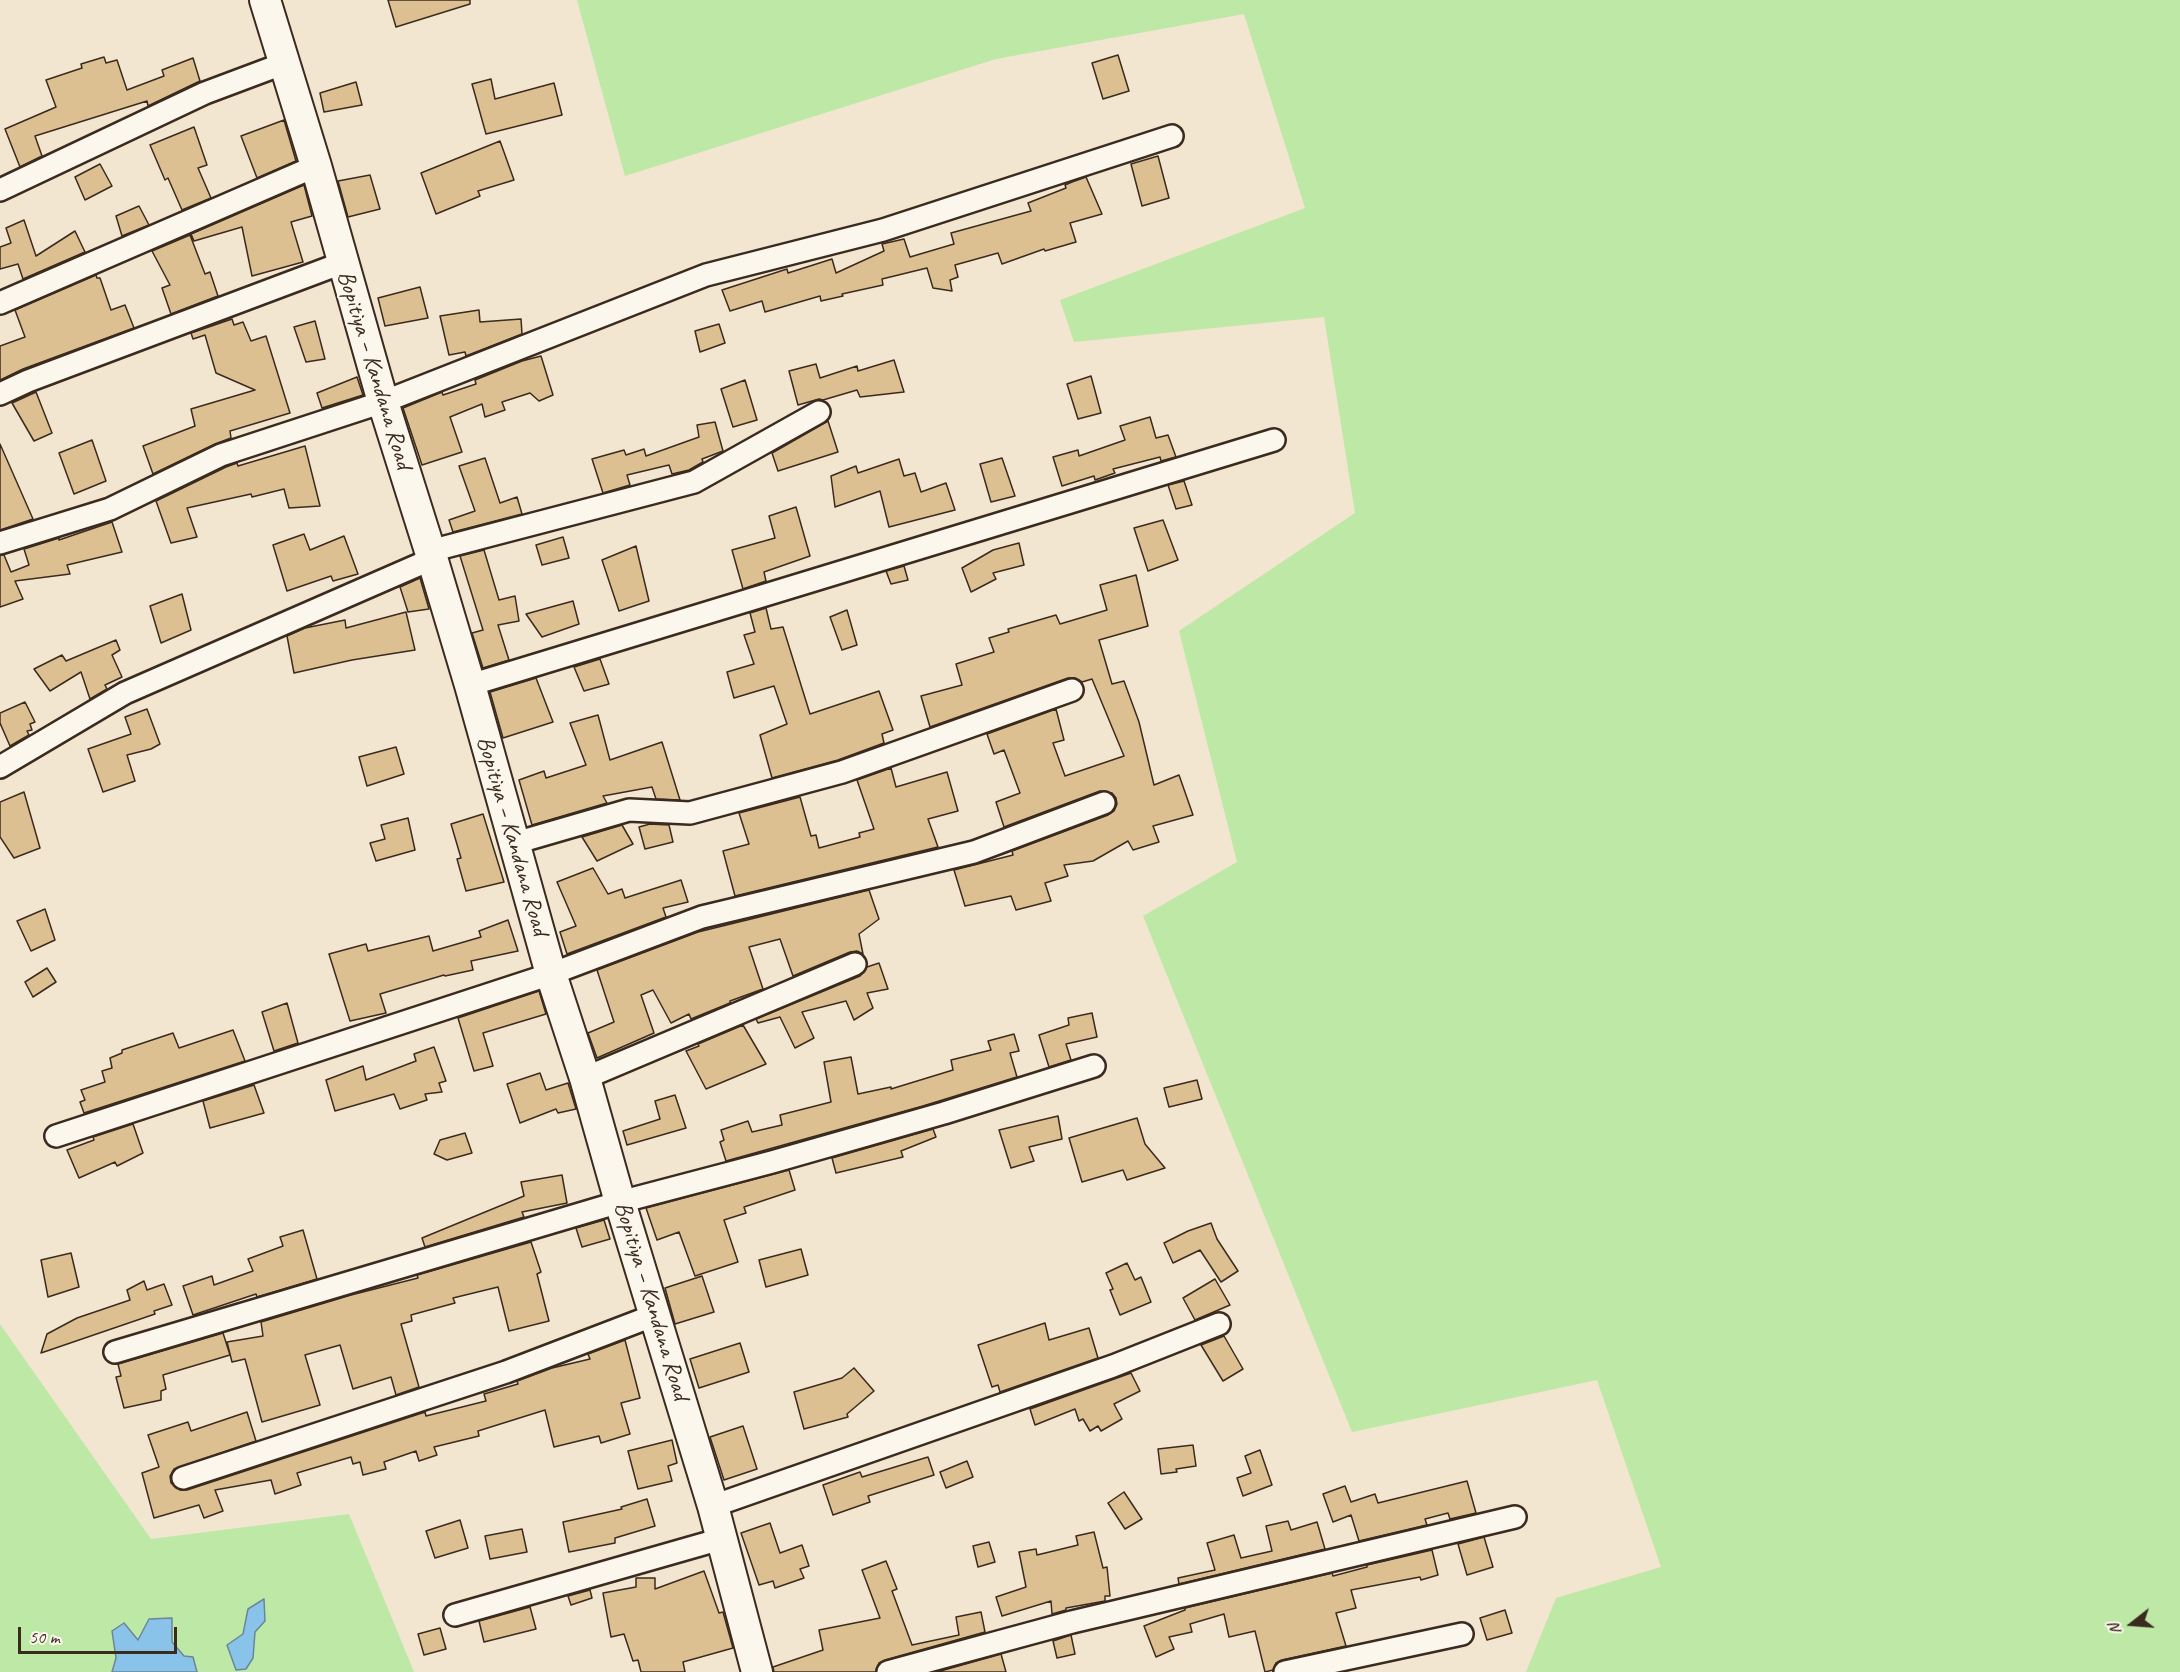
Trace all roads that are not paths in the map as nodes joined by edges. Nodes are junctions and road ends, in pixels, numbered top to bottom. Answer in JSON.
{"nodes":[{"id":1,"x":265,"y":0,"type":"edge"},
{"id":2,"x":285,"y":63,"type":"junction"},
{"id":3,"x":1172,"y":136,"type":"dead end"},
{"id":4,"x":316,"y":166,"type":"junction"},
{"id":5,"x":0,"y":190,"type":"edge"},
{"id":6,"x":342,"y":263,"type":"junction"},
{"id":7,"x":0,"y":303,"type":"edge"},
{"id":8,"x":0,"y":394,"type":"edge"},
{"id":9,"x":383,"y":402,"type":"junction"},
{"id":10,"x":819,"y":412,"type":"dead end"},
{"id":11,"x":1274,"y":441,"type":"dead end"},
{"id":12,"x":0,"y":543,"type":"edge"},
{"id":13,"x":431,"y":555,"type":"junction"},
{"id":14,"x":470,"y":685,"type":"junction"},
{"id":15,"x":1072,"y":690,"type":"dead end"},
{"id":16,"x":0,"y":767,"type":"edge"},
{"id":17,"x":1104,"y":803,"type":"dead end"},
{"id":18,"x":515,"y":843,"type":"junction"},
{"id":19,"x":855,"y":964,"type":"dead end"},
{"id":20,"x":551,"y":974,"type":"junction"},
{"id":21,"x":1094,"y":1066,"type":"dead end"},
{"id":22,"x":585,"y":1078,"type":"junction"},
{"id":23,"x":56,"y":1137,"type":"dead end"},
{"id":24,"x":620,"y":1202,"type":"junction"},
{"id":25,"x":655,"y":1315,"type":"junction"},
{"id":26,"x":1220,"y":1324,"type":"dead end"},
{"id":27,"x":115,"y":1352,"type":"dead end"},
{"id":28,"x":183,"y":1478,"type":"dead end"},
{"id":29,"x":713,"y":1506,"type":"junction"},
{"id":30,"x":1515,"y":1517,"type":"dead end"},
{"id":31,"x":721,"y":1539,"type":"junction"},
{"id":32,"x":455,"y":1615,"type":"dead end"},
{"id":33,"x":1462,"y":1634,"type":"dead end"},
{"id":34,"x":758,"y":1672,"type":"edge"},
{"id":35,"x":888,"y":1672,"type":"edge"},
{"id":36,"x":1285,"y":1672,"type":"edge"}],
"edges":[{"from":1,"to":2,"type":"street","name":"Bopitiya – Kandana Road"},
{"from":2,"to":4,"type":"street","name":"Bopitiya – Kandana Road"},
{"from":2,"to":5,"type":"street"},
{"from":3,"to":9,"type":"street"},
{"from":4,"to":6,"type":"street","name":"Bopitiya – Kandana Road"},
{"from":4,"to":7,"type":"street"},
{"from":6,"to":8,"type":"street"},
{"from":6,"to":9,"type":"street","name":"Bopitiya – Kandana Road"},
{"from":9,"to":12,"type":"street"},
{"from":9,"to":13,"type":"street","name":"Bopitiya – Kandana Road"},
{"from":10,"to":13,"type":"street"},
{"from":11,"to":14,"type":"street"},
{"from":13,"to":14,"type":"street","name":"Bopitiya – Kandana Road"},
{"from":13,"to":16,"type":"street"},
{"from":14,"to":18,"type":"street","name":"Bopitiya – Kandana Road"},
{"from":15,"to":18,"type":"street"},
{"from":17,"to":20,"type":"street"},
{"from":18,"to":20,"type":"street","name":"Bopitiya – Kandana Road"},
{"from":19,"to":22,"type":"street"},
{"from":20,"to":22,"type":"street","name":"Bopitiya – Kandana Road"},
{"from":20,"to":23,"type":"street"},
{"from":21,"to":24,"type":"street"},
{"from":22,"to":24,"type":"street","name":"Bopitiya – Kandana Road"},
{"from":24,"to":25,"type":"street","name":"Bopitiya – Kandana Road"},
{"from":24,"to":27,"type":"street"},
{"from":25,"to":28,"type":"street"},
{"from":25,"to":29,"type":"street","name":"Bopitiya – Kandana Road"},
{"from":26,"to":29,"type":"street"},
{"from":29,"to":31,"type":"street","name":"Bopitiya – Kandana Road"},
{"from":30,"to":35,"type":"street"},
{"from":31,"to":32,"type":"street"},
{"from":31,"to":34,"type":"street","name":"Bopitiya – Kandana Road"},
{"from":33,"to":36,"type":"street"}]}
